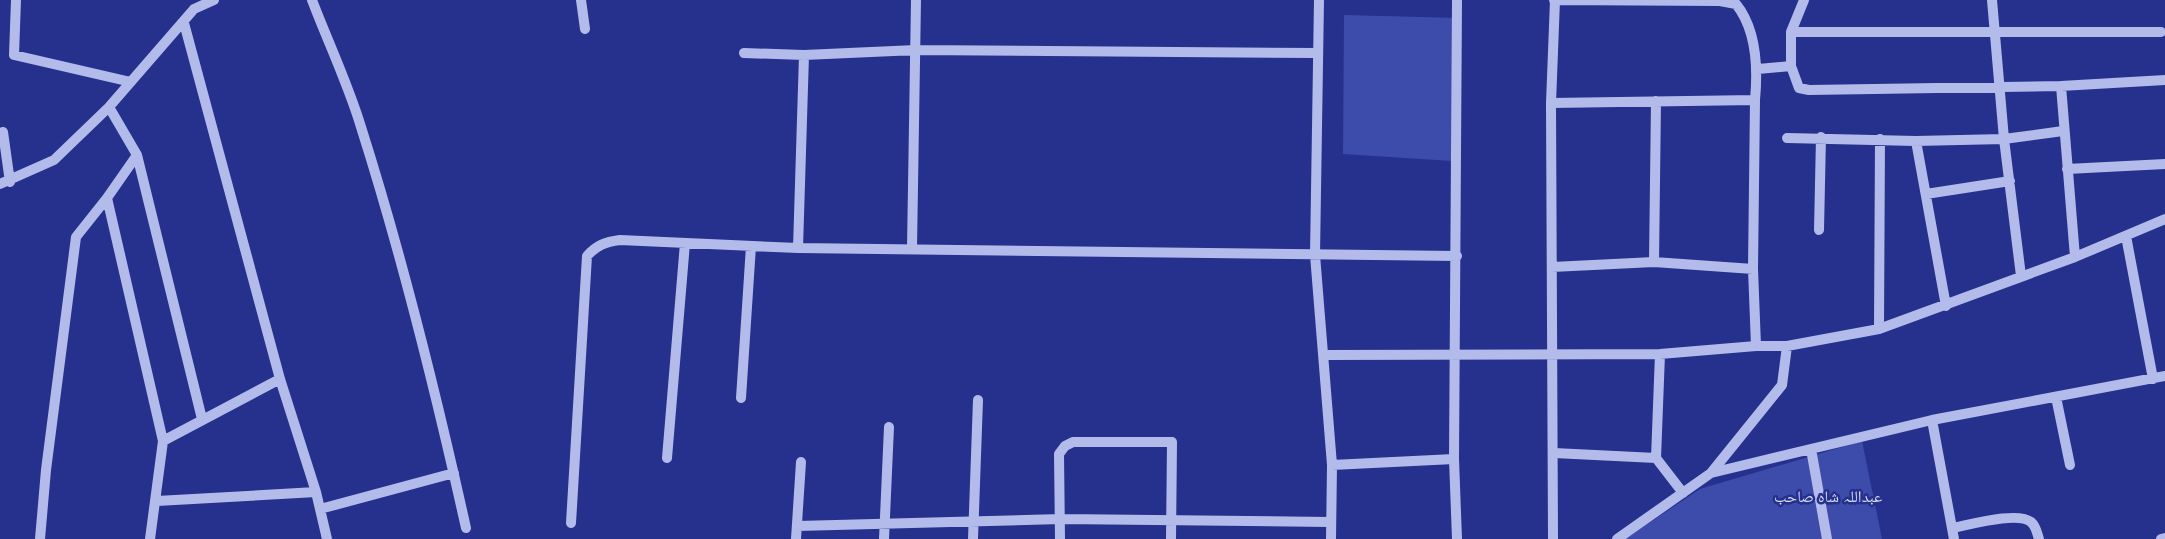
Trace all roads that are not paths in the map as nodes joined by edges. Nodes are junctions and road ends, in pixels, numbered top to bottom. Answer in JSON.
{"nodes":[{"id":1,"x":16,"y":0,"type":"edge"},
{"id":2,"x":214,"y":0,"type":"edge"},
{"id":3,"x":312,"y":0,"type":"edge"},
{"id":4,"x":581,"y":0,"type":"edge"},
{"id":5,"x":916,"y":0,"type":"edge"},
{"id":6,"x":1319,"y":0,"type":"edge"},
{"id":7,"x":1457,"y":0,"type":"edge"},
{"id":8,"x":1555,"y":0,"type":"edge"},
{"id":9,"x":1804,"y":0,"type":"edge"},
{"id":10,"x":1992,"y":0,"type":"edge"},
{"id":11,"x":184,"y":23,"type":"junction"},
{"id":12,"x":585,"y":29,"type":"dead end"},
{"id":13,"x":1791,"y":32,"type":"junction"},
{"id":14,"x":2161,"y":32,"type":"dead end"},
{"id":15,"x":1995,"y":33,"type":"junction"},
{"id":16,"x":916,"y":51,"type":"junction"},
{"id":17,"x":744,"y":53,"type":"dead end"},
{"id":18,"x":1318,"y":53,"type":"junction"},
{"id":19,"x":804,"y":56,"type":"junction"},
{"id":20,"x":1791,"y":66,"type":"junction"},
{"id":21,"x":1758,"y":69,"type":"junction"},
{"id":22,"x":2165,"y":80,"type":"edge"},
{"id":23,"x":131,"y":82,"type":"junction"},
{"id":24,"x":2061,"y":86,"type":"junction"},
{"id":25,"x":1999,"y":87,"type":"junction"},
{"id":26,"x":1755,"y":99,"type":"junction"},
{"id":27,"x":1656,"y":101,"type":"junction"},
{"id":28,"x":1551,"y":103,"type":"junction"},
{"id":29,"x":109,"y":107,"type":"junction"},
{"id":30,"x":2063,"y":131,"type":"junction"},
{"id":31,"x":3,"y":132,"type":"dead end"},
{"id":32,"x":1821,"y":137,"type":"junction"},
{"id":33,"x":1787,"y":138,"type":"dead end"},
{"id":34,"x":2004,"y":138,"type":"junction"},
{"id":35,"x":1880,"y":140,"type":"junction"},
{"id":36,"x":1916,"y":141,"type":"junction"},
{"id":37,"x":137,"y":155,"type":"junction"},
{"id":38,"x":2165,"y":164,"type":"edge"},
{"id":39,"x":2067,"y":169,"type":"junction"},
{"id":40,"x":2010,"y":181,"type":"junction"},
{"id":41,"x":5,"y":183,"type":"edge"},
{"id":42,"x":1926,"y":194,"type":"junction"},
{"id":43,"x":107,"y":198,"type":"junction"},
{"id":44,"x":2165,"y":219,"type":"edge"},
{"id":45,"x":1819,"y":230,"type":"dead end"},
{"id":46,"x":2126,"y":236,"type":"junction"},
{"id":47,"x":685,"y":243,"type":"junction"},
{"id":48,"x":751,"y":246,"type":"junction"},
{"id":49,"x":798,"y":248,"type":"junction"},
{"id":50,"x":912,"y":248,"type":"junction"},
{"id":51,"x":1315,"y":255,"type":"junction"},
{"id":52,"x":1457,"y":256,"type":"junction"},
{"id":53,"x":2075,"y":257,"type":"junction"},
{"id":54,"x":1654,"y":262,"type":"junction"},
{"id":55,"x":1552,"y":267,"type":"junction"},
{"id":56,"x":1753,"y":269,"type":"junction"},
{"id":57,"x":2021,"y":276,"type":"junction"},
{"id":58,"x":1946,"y":306,"type":"junction"},
{"id":59,"x":1878,"y":329,"type":"junction"},
{"id":60,"x":1756,"y":345,"type":"junction"},
{"id":61,"x":1787,"y":346,"type":"junction"},
{"id":62,"x":1455,"y":354,"type":"junction"},
{"id":63,"x":1554,"y":354,"type":"junction"},
{"id":64,"x":1660,"y":354,"type":"junction"},
{"id":65,"x":1323,"y":355,"type":"junction"},
{"id":66,"x":2165,"y":376,"type":"edge"},
{"id":67,"x":280,"y":379,"type":"junction"},
{"id":68,"x":2153,"y":379,"type":"junction"},
{"id":69,"x":2056,"y":397,"type":"junction"},
{"id":70,"x":741,"y":398,"type":"dead end"},
{"id":71,"x":978,"y":400,"type":"dead end"},
{"id":72,"x":202,"y":419,"type":"junction"},
{"id":73,"x":1932,"y":420,"type":"junction"},
{"id":74,"x":889,"y":427,"type":"dead end"},
{"id":75,"x":163,"y":441,"type":"junction"},
{"id":76,"x":1811,"y":449,"type":"junction"},
{"id":77,"x":1554,"y":453,"type":"junction"},
{"id":78,"x":667,"y":458,"type":"dead end"},
{"id":79,"x":1656,"y":458,"type":"junction"},
{"id":80,"x":1454,"y":459,"type":"junction"},
{"id":81,"x":801,"y":462,"type":"dead end"},
{"id":82,"x":1332,"y":465,"type":"junction"},
{"id":83,"x":2070,"y":465,"type":"dead end"},
{"id":84,"x":454,"y":473,"type":"junction"},
{"id":85,"x":1711,"y":473,"type":"junction"},
{"id":86,"x":316,"y":492,"type":"junction"},
{"id":87,"x":1683,"y":493,"type":"junction"},
{"id":88,"x":157,"y":501,"type":"junction"},
{"id":89,"x":321,"y":509,"type":"junction"},
{"id":90,"x":1060,"y":519,"type":"junction"},
{"id":91,"x":1172,"y":519,"type":"junction"},
{"id":92,"x":973,"y":521,"type":"junction"},
{"id":93,"x":884,"y":522,"type":"junction"},
{"id":94,"x":1329,"y":522,"type":"junction"},
{"id":95,"x":571,"y":523,"type":"dead end"},
{"id":96,"x":797,"y":526,"type":"junction"},
{"id":97,"x":466,"y":528,"type":"dead end"},
{"id":98,"x":1953,"y":534,"type":"edge"},
{"id":99,"x":40,"y":539,"type":"edge"},
{"id":100,"x":150,"y":539,"type":"edge"},
{"id":101,"x":327,"y":539,"type":"edge"},
{"id":102,"x":796,"y":539,"type":"edge"},
{"id":103,"x":884,"y":539,"type":"edge"},
{"id":104,"x":973,"y":539,"type":"edge"},
{"id":105,"x":1060,"y":539,"type":"edge"},
{"id":106,"x":1171,"y":539,"type":"edge"},
{"id":107,"x":1331,"y":539,"type":"edge"},
{"id":108,"x":1457,"y":539,"type":"edge"},
{"id":109,"x":1553,"y":539,"type":"edge"},
{"id":110,"x":1617,"y":539,"type":"edge"},
{"id":111,"x":1827,"y":539,"type":"edge"},
{"id":112,"x":2039,"y":539,"type":"edge"}],
"edges":[{"from":1,"to":23,"type":"street"},
{"from":2,"to":11,"type":"street"},
{"from":3,"to":84,"type":"street"},
{"from":4,"to":12,"type":"street"},
{"from":5,"to":16,"type":"street"},
{"from":6,"to":18,"type":"street"},
{"from":7,"to":52,"type":"street"},
{"from":8,"to":21,"type":"street"},
{"from":8,"to":28,"type":"street"},
{"from":9,"to":13,"type":"street"},
{"from":10,"to":15,"type":"street"},
{"from":11,"to":23,"type":"street"},
{"from":11,"to":67,"type":"street"},
{"from":13,"to":15,"type":"street"},
{"from":13,"to":20,"type":"street"},
{"from":14,"to":15,"type":"street"},
{"from":15,"to":25,"type":"street"},
{"from":16,"to":18,"type":"street"},
{"from":16,"to":19,"type":"street"},
{"from":16,"to":50,"type":"street"},
{"from":17,"to":19,"type":"street"},
{"from":18,"to":51,"type":"street"},
{"from":19,"to":49,"type":"street"},
{"from":20,"to":21,"type":"street"},
{"from":20,"to":25,"type":"street"},
{"from":21,"to":26,"type":"street"},
{"from":22,"to":24,"type":"street"},
{"from":23,"to":29,"type":"street"},
{"from":24,"to":25,"type":"street"},
{"from":24,"to":30,"type":"street"},
{"from":25,"to":34,"type":"street"},
{"from":26,"to":27,"type":"street"},
{"from":26,"to":56,"type":"street"},
{"from":27,"to":28,"type":"street"},
{"from":27,"to":54,"type":"street"},
{"from":28,"to":55,"type":"street"},
{"from":29,"to":37,"type":"street"},
{"from":29,"to":41,"type":"street"},
{"from":30,"to":34,"type":"street"},
{"from":30,"to":39,"type":"street"},
{"from":31,"to":41,"type":"street"},
{"from":32,"to":33,"type":"street"},
{"from":32,"to":35,"type":"street"},
{"from":32,"to":45,"type":"street"},
{"from":34,"to":36,"type":"street"},
{"from":34,"to":40,"type":"street"},
{"from":35,"to":36,"type":"street"},
{"from":35,"to":59,"type":"street"},
{"from":36,"to":42,"type":"street"},
{"from":37,"to":43,"type":"street"},
{"from":37,"to":72,"type":"street"},
{"from":38,"to":39,"type":"street"},
{"from":39,"to":53,"type":"street"},
{"from":40,"to":42,"type":"street"},
{"from":40,"to":57,"type":"street"},
{"from":42,"to":58,"type":"street"},
{"from":43,"to":75,"type":"street"},
{"from":43,"to":99,"type":"street"},
{"from":44,"to":46,"type":"street"},
{"from":46,"to":53,"type":"street"},
{"from":46,"to":68,"type":"street"},
{"from":47,"to":48,"type":"street"},
{"from":47,"to":78,"type":"street"},
{"from":47,"to":95,"type":"street"},
{"from":48,"to":49,"type":"street"},
{"from":48,"to":70,"type":"street"},
{"from":49,"to":50,"type":"street"},
{"from":50,"to":51,"type":"street"},
{"from":51,"to":52,"type":"street"},
{"from":51,"to":65,"type":"street"},
{"from":52,"to":62,"type":"street"},
{"from":53,"to":57,"type":"street"},
{"from":54,"to":55,"type":"street"},
{"from":54,"to":56,"type":"street"},
{"from":55,"to":63,"type":"street"},
{"from":56,"to":60,"type":"street"},
{"from":57,"to":58,"type":"street"},
{"from":58,"to":59,"type":"street"},
{"from":59,"to":61,"type":"street"},
{"from":60,"to":61,"type":"street"},
{"from":60,"to":64,"type":"street"},
{"from":61,"to":85,"type":"street"},
{"from":62,"to":63,"type":"street"},
{"from":62,"to":65,"type":"street"},
{"from":62,"to":80,"type":"street"},
{"from":63,"to":64,"type":"street"},
{"from":63,"to":77,"type":"street"},
{"from":64,"to":79,"type":"street"},
{"from":65,"to":82,"type":"street"},
{"from":66,"to":68,"type":"street"},
{"from":67,"to":72,"type":"street"},
{"from":67,"to":86,"type":"street"},
{"from":68,"to":69,"type":"street"},
{"from":69,"to":73,"type":"street"},
{"from":69,"to":83,"type":"street"},
{"from":71,"to":92,"type":"street"},
{"from":72,"to":75,"type":"street"},
{"from":73,"to":76,"type":"street"},
{"from":73,"to":98,"type":"street"},
{"from":74,"to":93,"type":"street"},
{"from":75,"to":88,"type":"street"},
{"from":76,"to":85,"type":"street"},
{"from":76,"to":111,"type":"street"},
{"from":77,"to":79,"type":"street"},
{"from":77,"to":109,"type":"street"},
{"from":79,"to":87,"type":"street"},
{"from":80,"to":82,"type":"street"},
{"from":80,"to":108,"type":"street"},
{"from":81,"to":96,"type":"street"},
{"from":82,"to":94,"type":"street"},
{"from":84,"to":89,"type":"street"},
{"from":84,"to":97,"type":"street"},
{"from":85,"to":87,"type":"street"},
{"from":86,"to":88,"type":"street"},
{"from":86,"to":89,"type":"street"},
{"from":87,"to":110,"type":"street"},
{"from":88,"to":100,"type":"street"},
{"from":89,"to":101,"type":"street"},
{"from":90,"to":91,"type":"street"},
{"from":90,"to":91,"type":"street"},
{"from":90,"to":92,"type":"street"},
{"from":90,"to":105,"type":"street"},
{"from":91,"to":94,"type":"street"},
{"from":91,"to":106,"type":"street"},
{"from":92,"to":93,"type":"street"},
{"from":92,"to":104,"type":"street"},
{"from":93,"to":96,"type":"street"},
{"from":93,"to":103,"type":"street"},
{"from":94,"to":107,"type":"street"},
{"from":96,"to":102,"type":"street"},
{"from":98,"to":112,"type":"street"}]}
